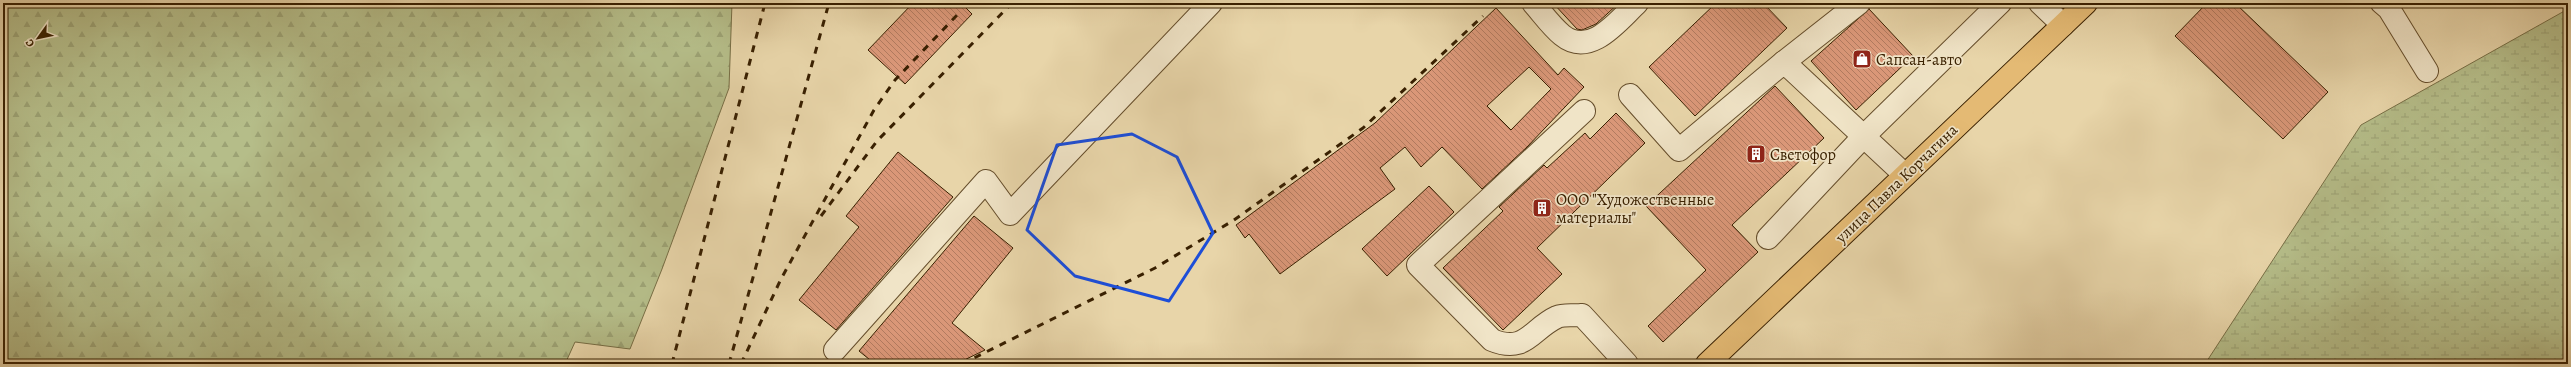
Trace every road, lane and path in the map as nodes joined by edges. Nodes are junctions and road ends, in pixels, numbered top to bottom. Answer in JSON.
{"nodes":[{"id":1,"x":1210,"y":3,"type":"edge"},
{"id":2,"x":1533,"y":3,"type":"edge"},
{"id":3,"x":1638,"y":3,"type":"edge"},
{"id":4,"x":1859,"y":3,"type":"edge"},
{"id":5,"x":2000,"y":3,"type":"edge"},
{"id":6,"x":2040,"y":3,"type":"edge"},
{"id":7,"x":2086,"y":3,"type":"edge"},
{"id":8,"x":2382,"y":3,"type":"edge"},
{"id":9,"x":2063,"y":25,"type":"junction"},
{"id":10,"x":1784,"y":62,"type":"junction"},
{"id":11,"x":2427,"y":71,"type":"dead end"},
{"id":12,"x":1630,"y":95,"type":"dead end"},
{"id":13,"x":1584,"y":111,"type":"dead end"},
{"id":14,"x":1864,"y":136,"type":"junction"},
{"id":15,"x":1905,"y":175,"type":"junction"},
{"id":16,"x":1768,"y":238,"type":"dead end"},
{"id":17,"x":835,"y":350,"type":"dead end"},
{"id":18,"x":1627,"y":364,"type":"edge"},
{"id":19,"x":1707,"y":364,"type":"edge"}],
"edges":[{"from":1,"to":17,"type":"lane"},
{"from":2,"to":3,"type":"lane"},
{"from":4,"to":10,"type":"lane"},
{"from":5,"to":14,"type":"lane"},
{"from":6,"to":9,"type":"lane"},
{"from":7,"to":9,"type":"main road","name":"улица Павла Корчагина"},
{"from":8,"to":11,"type":"lane"},
{"from":9,"to":15,"type":"main road","name":"улица Павла Корчагина"},
{"from":10,"to":12,"type":"lane"},
{"from":10,"to":14,"type":"lane"},
{"from":13,"to":18,"type":"lane"},
{"from":14,"to":15,"type":"lane"},
{"from":14,"to":16,"type":"lane"},
{"from":15,"to":19,"type":"main road","name":"улица Павла Корчагина"}]}
